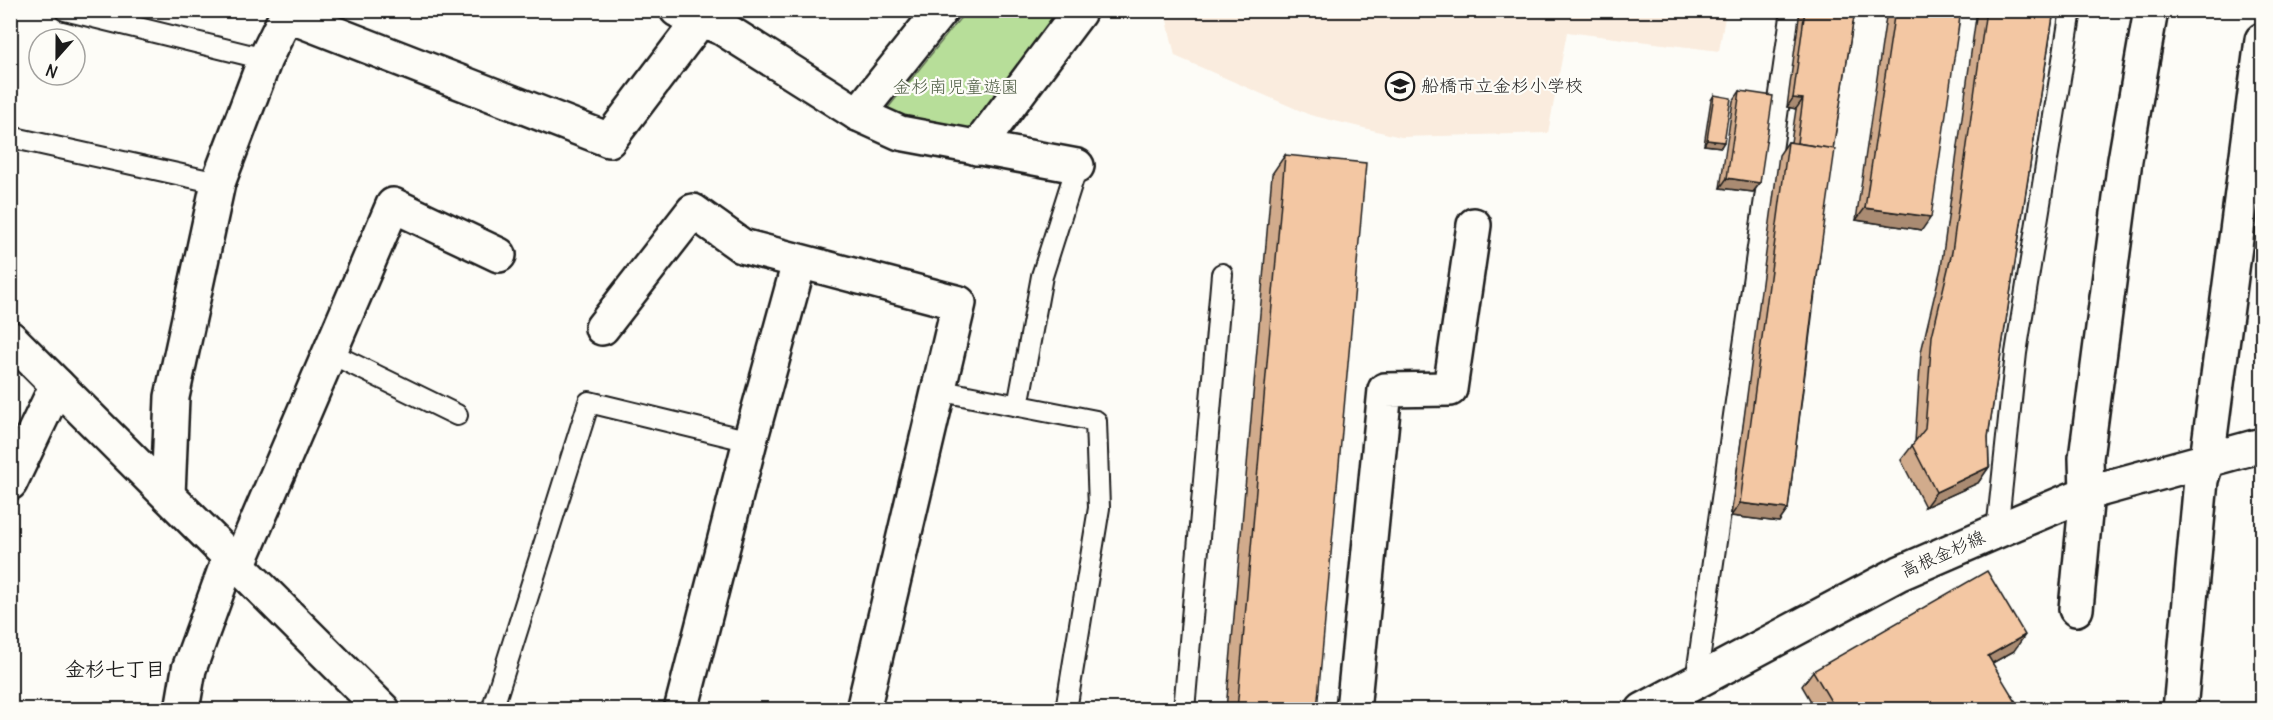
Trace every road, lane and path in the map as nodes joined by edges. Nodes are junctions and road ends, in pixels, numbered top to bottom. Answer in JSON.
{"nodes":[{"id":1,"x":64,"y":10,"type":"edge"},
{"id":2,"x":941,"y":10,"type":"edge"},
{"id":3,"x":1076,"y":10,"type":"edge"},
{"id":4,"x":1792,"y":10,"type":"edge"},
{"id":5,"x":2071,"y":10,"type":"edge"},
{"id":6,"x":2151,"y":10,"type":"edge"},
{"id":7,"x":288,"y":13,"type":"edge"},
{"id":8,"x":709,"y":17,"type":"edge"},
{"id":9,"x":2262,"y":40,"type":"edge"},
{"id":10,"x":265,"y":59,"type":"junction"},
{"id":11,"x":858,"y":114,"type":"junction"},
{"id":12,"x":10,"y":136,"type":"edge"},
{"id":13,"x":977,"y":148,"type":"junction"},
{"id":14,"x":1077,"y":166,"type":"joint"},
{"id":15,"x":218,"y":183,"type":"junction"},
{"id":16,"x":1474,"y":225,"type":"dead end"},
{"id":17,"x":500,"y":255,"type":"dead end"},
{"id":18,"x":799,"y":262,"type":"junction"},
{"id":19,"x":1222,"y":274,"type":"dead end"},
{"id":20,"x":602,"y":328,"type":"dead end"},
{"id":21,"x":10,"y":338,"type":"edge"},
{"id":22,"x":330,"y":352,"type":"junction"},
{"id":23,"x":57,"y":385,"type":"junction"},
{"id":24,"x":937,"y":390,"type":"junction"},
{"id":25,"x":1018,"y":406,"type":"junction"},
{"id":26,"x":457,"y":415,"type":"dead end"},
{"id":27,"x":750,"y":441,"type":"junction"},
{"id":28,"x":2262,"y":445,"type":"edge"},
{"id":29,"x":2207,"y":460,"type":"junction"},
{"id":30,"x":10,"y":483,"type":"edge"},
{"id":31,"x":2087,"y":493,"type":"junction"},
{"id":32,"x":168,"y":495,"type":"junction"},
{"id":33,"x":1997,"y":531,"type":"junction"},
{"id":34,"x":234,"y":561,"type":"junction"},
{"id":35,"x":2076,"y":609,"type":"dead end"},
{"id":36,"x":1696,"y":681,"type":"junction"},
{"id":37,"x":182,"y":710,"type":"edge"},
{"id":38,"x":383,"y":710,"type":"edge"},
{"id":39,"x":492,"y":710,"type":"edge"},
{"id":40,"x":681,"y":710,"type":"edge"},
{"id":41,"x":863,"y":710,"type":"edge"},
{"id":42,"x":1066,"y":710,"type":"edge"},
{"id":43,"x":1184,"y":710,"type":"edge"},
{"id":44,"x":1353,"y":710,"type":"edge"},
{"id":45,"x":1643,"y":710,"type":"edge"},
{"id":46,"x":2180,"y":710,"type":"edge"}],
"edges":[{"from":1,"to":10,"type":"lane"},
{"from":2,"to":11,"type":"street"},
{"from":3,"to":13,"type":"street"},
{"from":4,"to":36,"type":"lane"},
{"from":5,"to":33,"type":"lane"},
{"from":6,"to":31,"type":"street"},
{"from":7,"to":8,"type":"street"},
{"from":7,"to":10,"type":"street"},
{"from":8,"to":11,"type":"street"},
{"from":9,"to":29,"type":"street"},
{"from":10,"to":15,"type":"street"},
{"from":11,"to":13,"type":"street"},
{"from":12,"to":15,"type":"lane"},
{"from":13,"to":14,"type":"street"},
{"from":14,"to":25,"type":"lane"},
{"from":15,"to":32,"type":"street"},
{"from":16,"to":44,"type":"street"},
{"from":17,"to":22,"type":"street"},
{"from":18,"to":20,"type":"street"},
{"from":18,"to":24,"type":"street"},
{"from":18,"to":27,"type":"street"},
{"from":19,"to":43,"type":"lane"},
{"from":21,"to":23,"type":"street"},
{"from":22,"to":26,"type":"lane"},
{"from":22,"to":34,"type":"street"},
{"from":23,"to":30,"type":"street"},
{"from":23,"to":32,"type":"street"},
{"from":24,"to":25,"type":"lane"},
{"from":24,"to":41,"type":"street"},
{"from":25,"to":42,"type":"lane"},
{"from":27,"to":39,"type":"lane"},
{"from":27,"to":40,"type":"street"},
{"from":28,"to":29,"type":"street","name":"高根金杉線"},
{"from":29,"to":31,"type":"street","name":"高根金杉線"},
{"from":29,"to":46,"type":"street"},
{"from":31,"to":33,"type":"street","name":"高根金杉線"},
{"from":31,"to":35,"type":"street"},
{"from":32,"to":34,"type":"street"},
{"from":33,"to":36,"type":"street","name":"高根金杉線"},
{"from":34,"to":37,"type":"street"},
{"from":34,"to":38,"type":"street"},
{"from":36,"to":45,"type":"street","name":"高根金杉線"}]}
